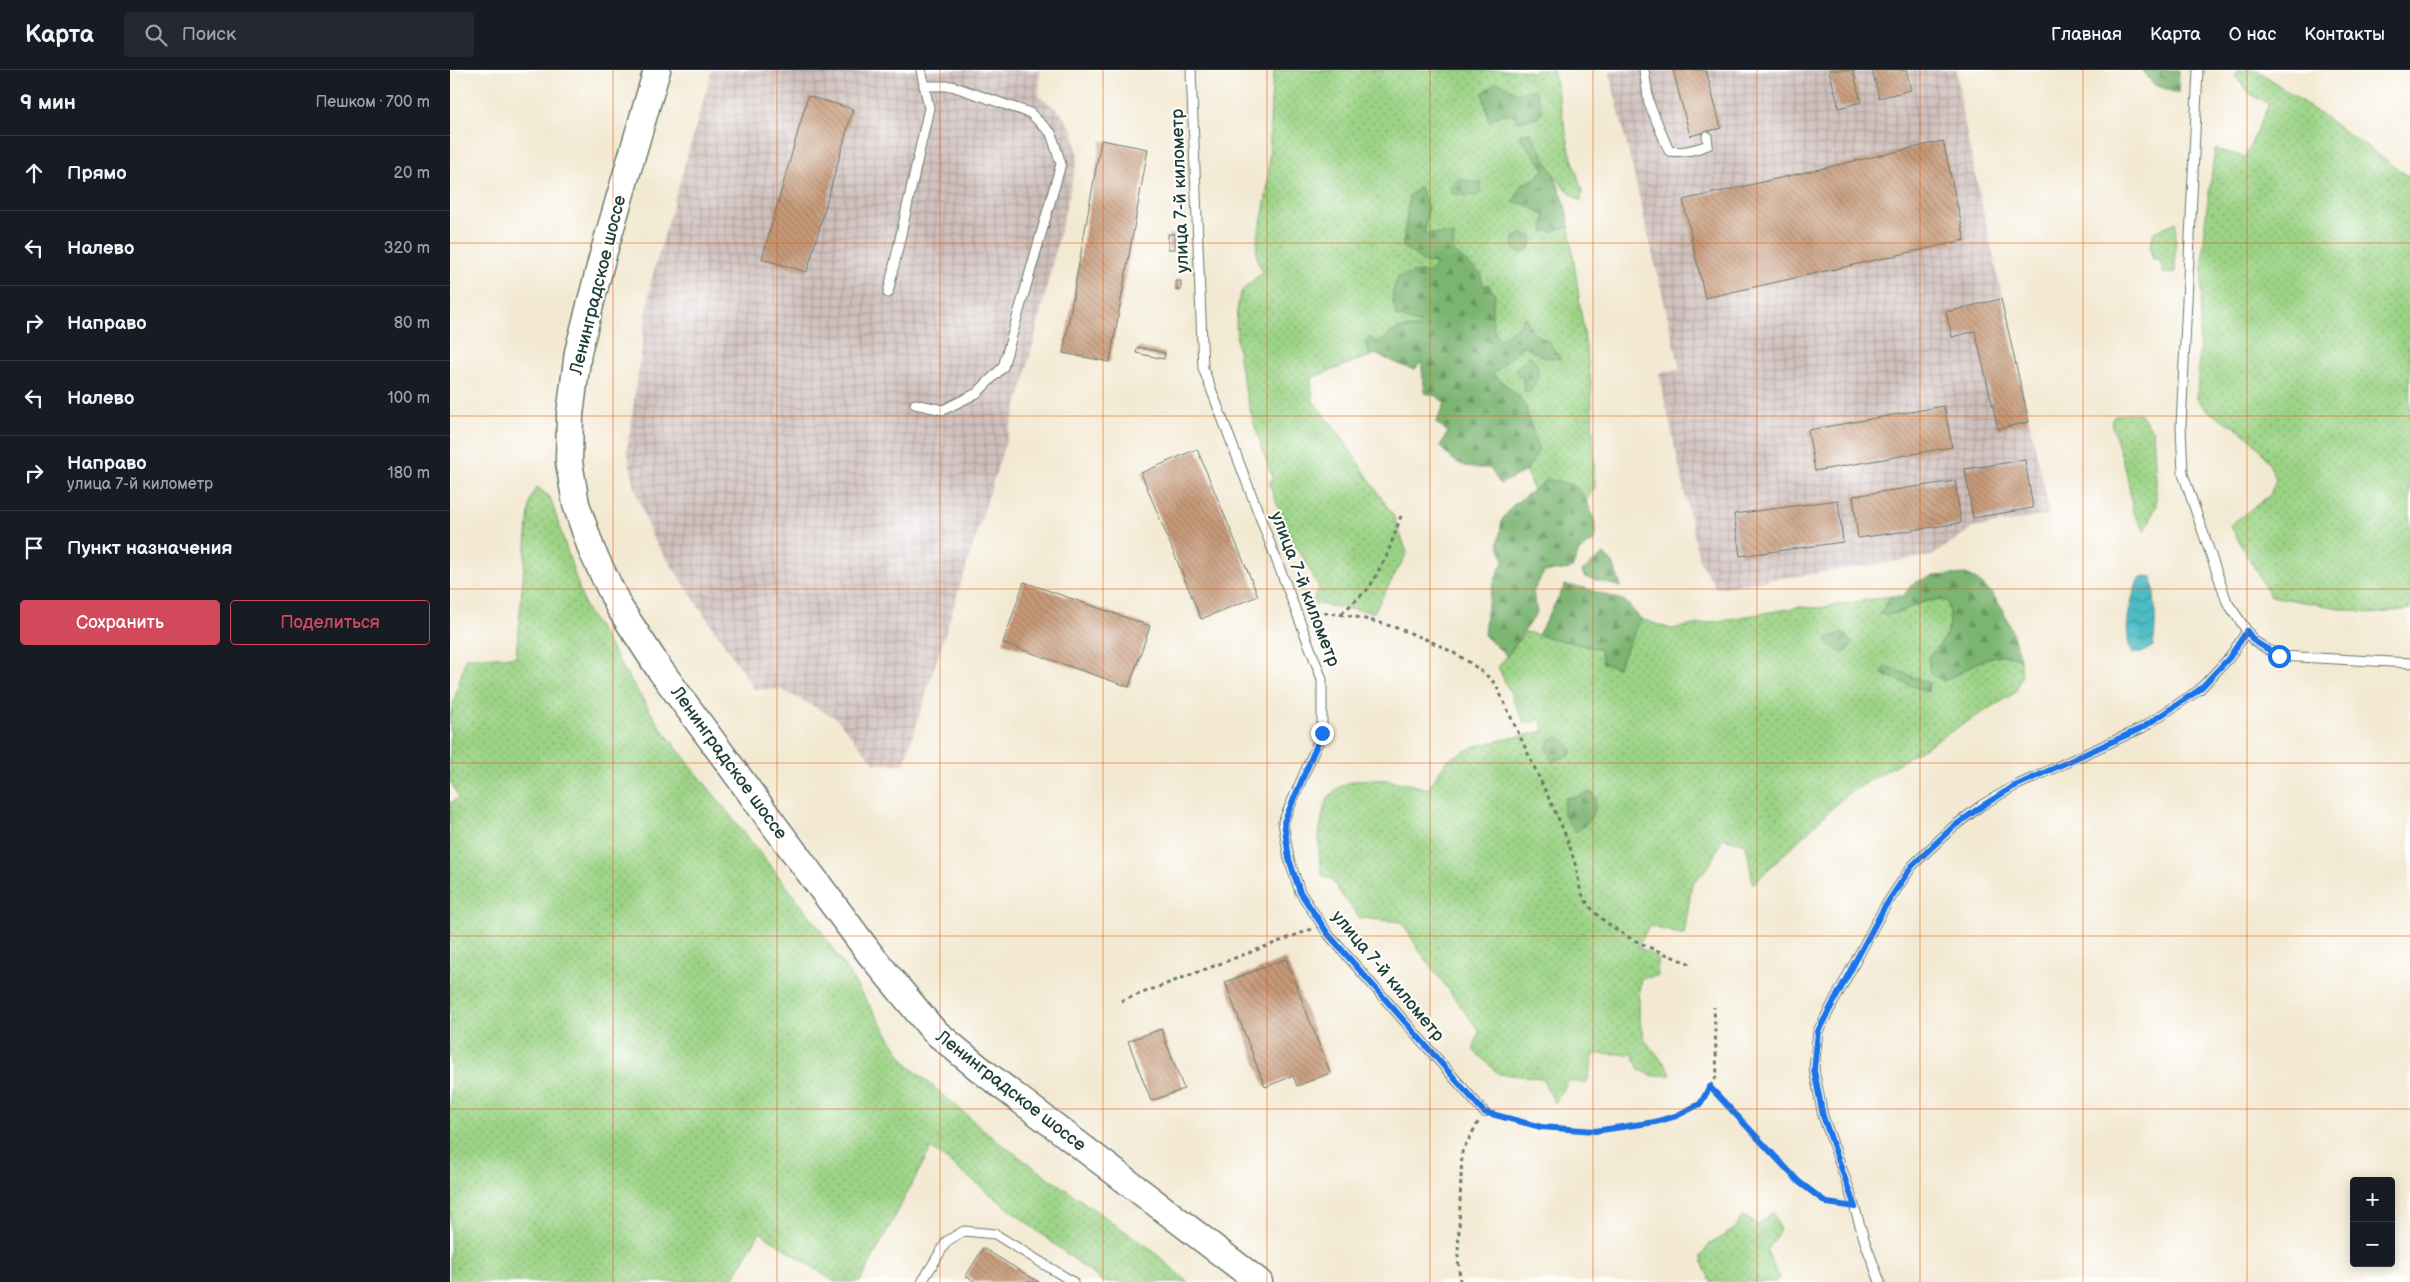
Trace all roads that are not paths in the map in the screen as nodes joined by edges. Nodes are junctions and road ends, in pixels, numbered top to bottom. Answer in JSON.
{"nodes":[{"id":1,"x":656,"y":70,"type":"edge"},
{"id":2,"x":922,"y":70,"type":"edge"},
{"id":3,"x":1191,"y":70,"type":"edge"},
{"id":4,"x":1644,"y":70,"type":"edge"},
{"id":5,"x":2198,"y":70,"type":"edge"},
{"id":6,"x":924,"y":86,"type":"junction"},
{"id":7,"x":1707,"y":136,"type":"dead end"},
{"id":8,"x":888,"y":293,"type":"dead end"},
{"id":9,"x":915,"y":404,"type":"dead end"},
{"id":10,"x":2247,"y":631,"type":"junction"},
{"id":11,"x":2410,"y":663,"type":"edge"},
{"id":12,"x":1484,"y":1112,"type":"road end"},
{"id":13,"x":922,"y":1282,"type":"edge"},
{"id":14,"x":1073,"y":1282,"type":"edge"},
{"id":15,"x":1259,"y":1282,"type":"edge"},
{"id":16,"x":1880,"y":1282,"type":"edge"}],
"edges":[{"from":1,"to":15,"type":"main road","name":"Ленинградское шоссе"},
{"from":2,"to":6,"type":"lane"},
{"from":3,"to":12,"type":"lane","name":"улица 7-й километр"},
{"from":4,"to":7,"type":"lane"},
{"from":5,"to":10,"type":"lane"},
{"from":6,"to":8,"type":"lane"},
{"from":6,"to":9,"type":"lane"},
{"from":10,"to":11,"type":"lane"},
{"from":10,"to":16,"type":"lane"},
{"from":13,"to":14,"type":"lane"}]}
